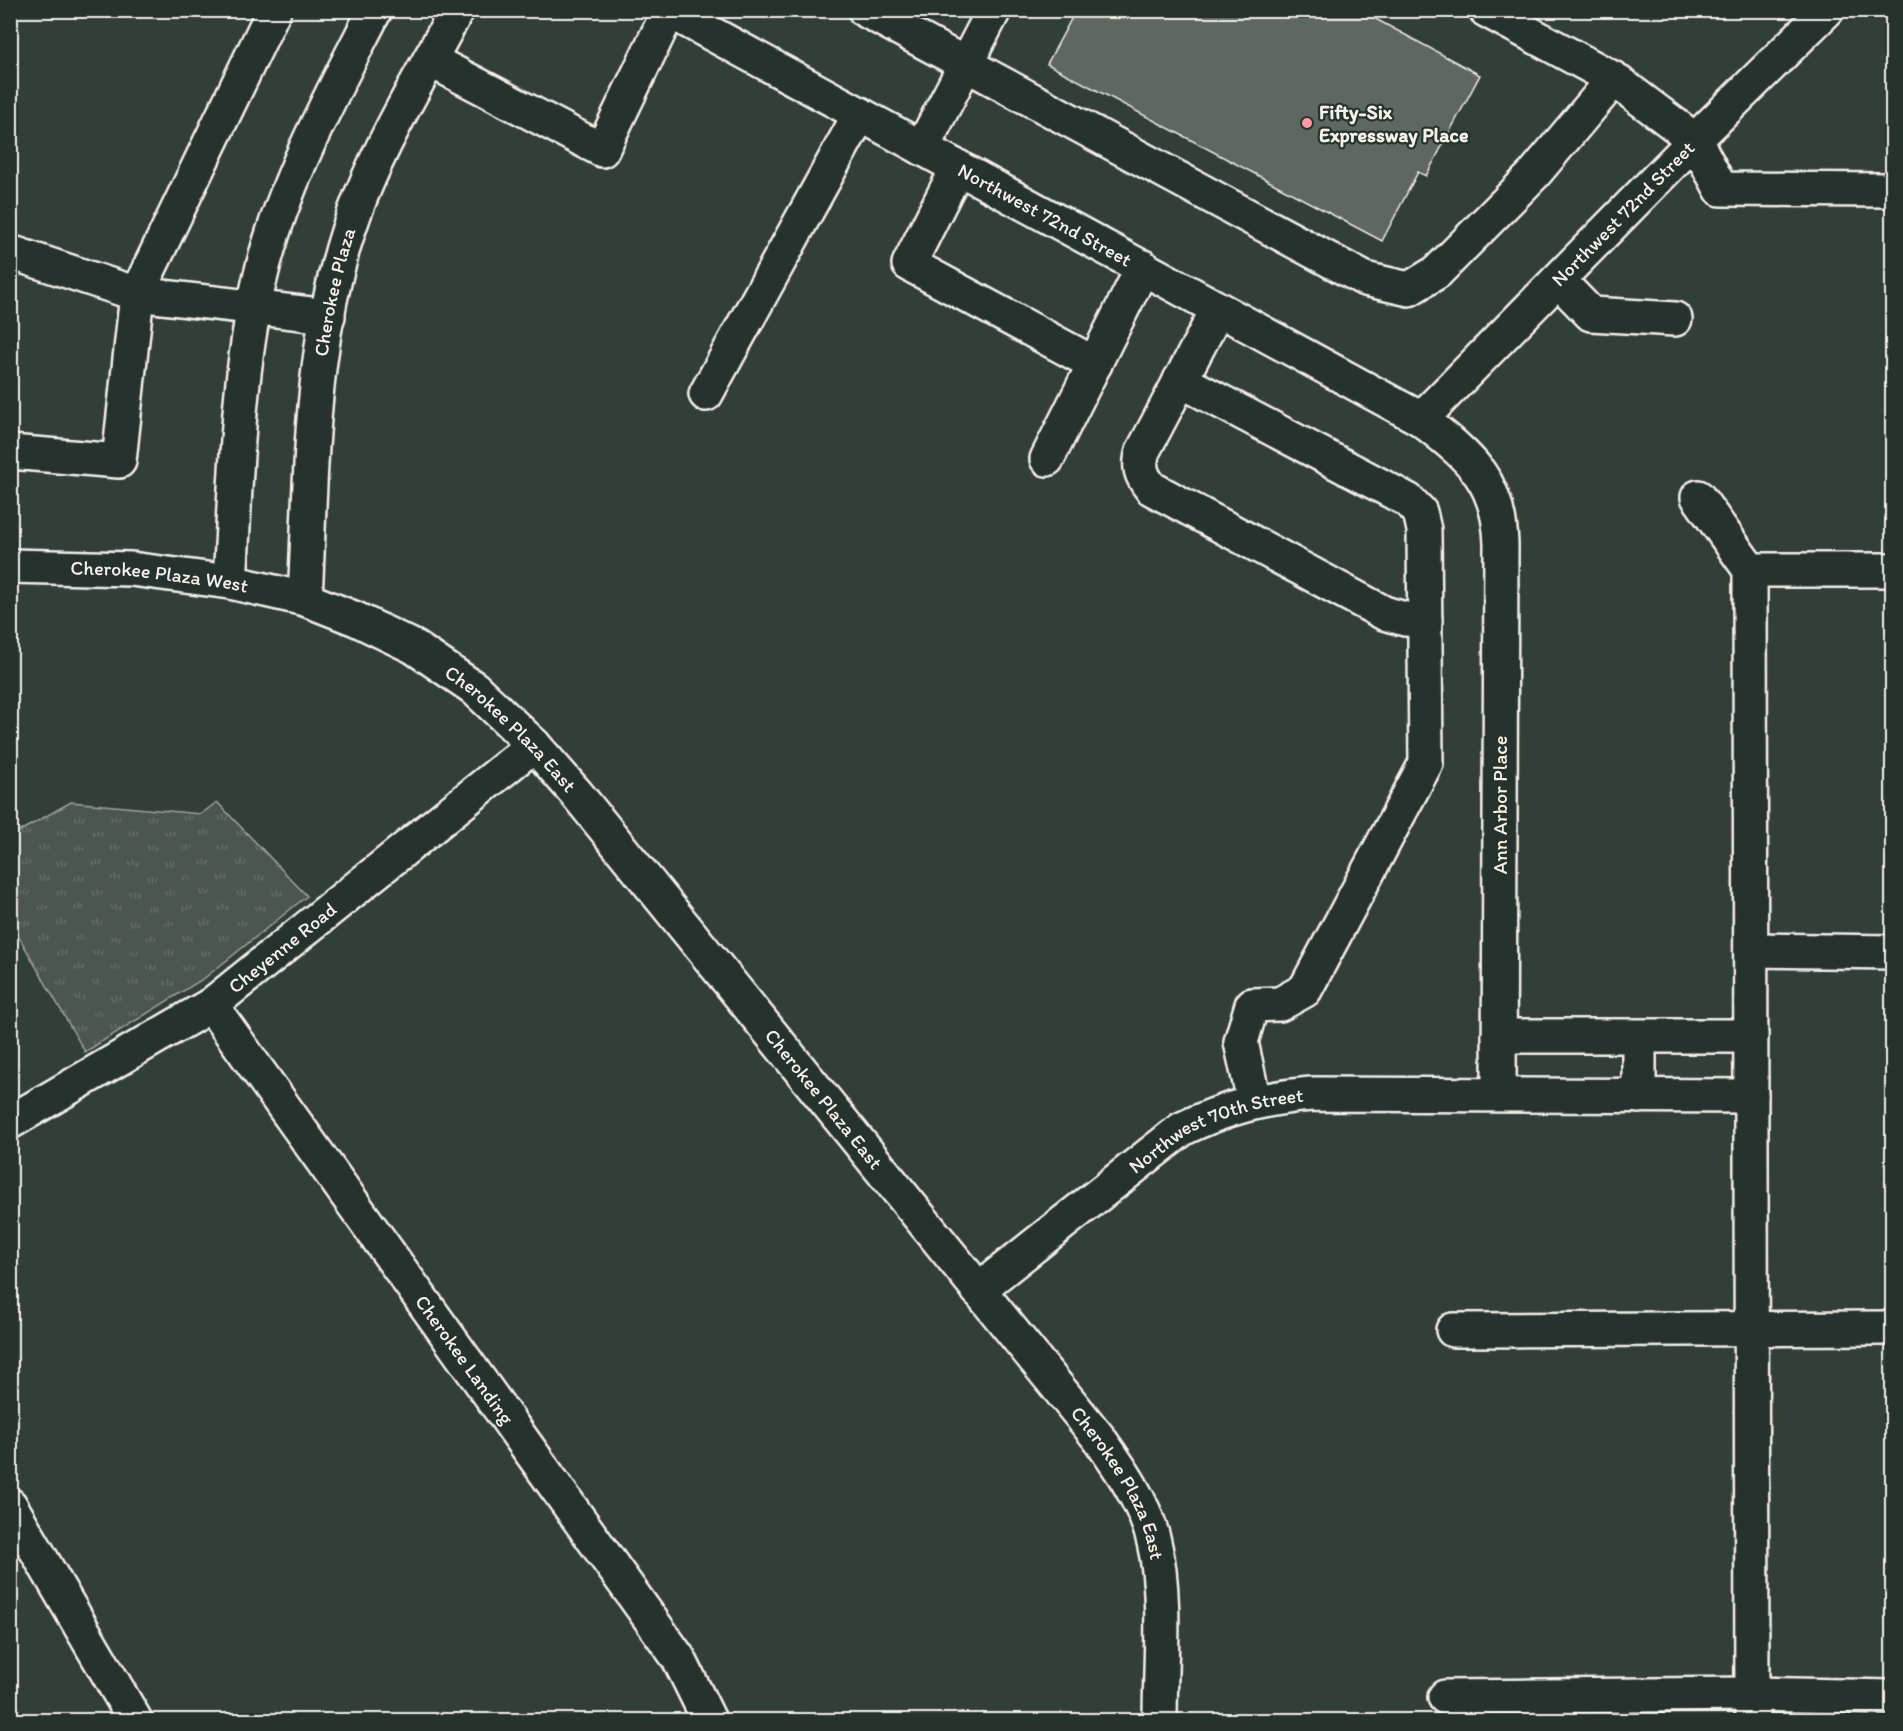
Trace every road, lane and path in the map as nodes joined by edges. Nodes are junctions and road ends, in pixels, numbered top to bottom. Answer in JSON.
{"nodes":[{"id":1,"x":274,"y":10,"type":"edge"},
{"id":2,"x":375,"y":10,"type":"edge"},
{"id":3,"x":457,"y":10,"type":"edge"},
{"id":4,"x":865,"y":10,"type":"edge"},
{"id":5,"x":994,"y":10,"type":"edge"},
{"id":6,"x":1486,"y":10,"type":"edge"},
{"id":7,"x":1827,"y":10,"type":"edge"},
{"id":8,"x":668,"y":11,"type":"edge"},
{"id":9,"x":430,"y":60,"type":"junction"},
{"id":10,"x":966,"y":65,"type":"junction"},
{"id":11,"x":1614,"y":79,"type":"junction"},
{"id":12,"x":860,"y":114,"type":"junction"},
{"id":13,"x":1695,"y":140,"type":"junction"},
{"id":14,"x":922,"y":148,"type":"junction"},
{"id":15,"x":958,"y":167,"type":"junction"},
{"id":16,"x":1893,"y":190,"type":"edge"},
{"id":17,"x":10,"y":252,"type":"edge"},
{"id":18,"x":1143,"y":267,"type":"junction"},
{"id":19,"x":1559,"y":281,"type":"junction"},
{"id":20,"x":136,"y":294,"type":"junction"},
{"id":21,"x":255,"y":307,"type":"junction"},
{"id":22,"x":1218,"y":309,"type":"junction"},
{"id":23,"x":328,"y":316,"type":"junction"},
{"id":24,"x":1675,"y":319,"type":"dead end"},
{"id":25,"x":1095,"y":364,"type":"junction"},
{"id":26,"x":1180,"y":380,"type":"junction"},
{"id":27,"x":706,"y":394,"type":"dead end"},
{"id":28,"x":1421,"y":419,"type":"junction"},
{"id":29,"x":10,"y":452,"type":"edge"},
{"id":30,"x":1047,"y":459,"type":"dead end"},
{"id":31,"x":1698,"y":497,"type":"dead end"},
{"id":32,"x":1500,"y":516,"type":"joint"},
{"id":33,"x":10,"y":566,"type":"edge"},
{"id":34,"x":1750,"y":570,"type":"junction"},
{"id":35,"x":1893,"y":570,"type":"edge"},
{"id":36,"x":230,"y":582,"type":"junction"},
{"id":37,"x":305,"y":599,"type":"junction"},
{"id":38,"x":1425,"y":620,"type":"junction"},
{"id":39,"x":534,"y":746,"type":"junction"},
{"id":40,"x":1750,"y":950,"type":"junction"},
{"id":41,"x":1893,"y":952,"type":"edge"},
{"id":42,"x":211,"y":1005,"type":"junction"},
{"id":43,"x":1499,"y":1036,"type":"junction"},
{"id":44,"x":1750,"y":1036,"type":"junction"},
{"id":45,"x":1638,"y":1037,"type":"junction"},
{"id":46,"x":1499,"y":1094,"type":"junction"},
{"id":47,"x":1638,"y":1096,"type":"junction"},
{"id":48,"x":1750,"y":1096,"type":"junction"},
{"id":49,"x":1254,"y":1101,"type":"junction"},
{"id":50,"x":10,"y":1122,"type":"edge"},
{"id":51,"x":978,"y":1290,"type":"junction"},
{"id":52,"x":1893,"y":1328,"type":"edge"},
{"id":53,"x":1453,"y":1330,"type":"dead end"},
{"id":54,"x":1751,"y":1330,"type":"junction"},
{"id":55,"x":10,"y":1505,"type":"edge"},
{"id":56,"x":1445,"y":1697,"type":"dead end"},
{"id":57,"x":1893,"y":1697,"type":"edge"},
{"id":58,"x":1752,"y":1707,"type":"edge"},
{"id":59,"x":135,"y":1720,"type":"edge"},
{"id":60,"x":709,"y":1720,"type":"edge"},
{"id":61,"x":1160,"y":1720,"type":"edge"}],
"edges":[{"from":1,"to":20,"type":"street"},
{"from":2,"to":21,"type":"street"},
{"from":3,"to":9,"type":"street","name":"Cherokee Plaza"},
{"from":4,"to":10,"type":"street"},
{"from":5,"to":10,"type":"street"},
{"from":6,"to":11,"type":"street"},
{"from":7,"to":13,"type":"street","name":"Northwest 72nd Street"},
{"from":8,"to":9,"type":"street"},
{"from":8,"to":12,"type":"street","name":"Northwest 72nd Street"},
{"from":9,"to":23,"type":"street","name":"Cherokee Plaza"},
{"from":10,"to":11,"type":"street"},
{"from":10,"to":14,"type":"street"},
{"from":11,"to":13,"type":"street"},
{"from":12,"to":14,"type":"street","name":"Northwest 72nd Street"},
{"from":12,"to":27,"type":"street"},
{"from":13,"to":16,"type":"street"},
{"from":13,"to":19,"type":"street","name":"Northwest 72nd Street"},
{"from":14,"to":15,"type":"street","name":"Northwest 72nd Street"},
{"from":15,"to":18,"type":"street","name":"Northwest 72nd Street"},
{"from":15,"to":25,"type":"street"},
{"from":17,"to":20,"type":"street"},
{"from":18,"to":22,"type":"street","name":"Northwest 72nd Street"},
{"from":18,"to":25,"type":"street"},
{"from":19,"to":24,"type":"street"},
{"from":19,"to":28,"type":"street","name":"Northwest 72nd Street"},
{"from":20,"to":21,"type":"street"},
{"from":20,"to":29,"type":"street"},
{"from":21,"to":23,"type":"street"},
{"from":21,"to":36,"type":"street"},
{"from":22,"to":26,"type":"street"},
{"from":22,"to":28,"type":"street","name":"Northwest 72nd Street"},
{"from":23,"to":37,"type":"street","name":"Cherokee Plaza"},
{"from":25,"to":30,"type":"street"},
{"from":26,"to":38,"type":"street"},
{"from":26,"to":38,"type":"street"},
{"from":28,"to":32,"type":"street","name":"Northwest 72nd Street"},
{"from":31,"to":34,"type":"street"},
{"from":32,"to":43,"type":"street","name":"Ann Arbor Place"},
{"from":33,"to":36,"type":"street","name":"Cherokee Plaza West"},
{"from":34,"to":35,"type":"street"},
{"from":34,"to":40,"type":"street"},
{"from":36,"to":37,"type":"street","name":"Cherokee Plaza West"},
{"from":37,"to":39,"type":"street","name":"Cherokee Plaza East"},
{"from":38,"to":49,"type":"street"},
{"from":39,"to":42,"type":"street","name":"Cheyenne Road"},
{"from":39,"to":51,"type":"street","name":"Cherokee Plaza East"},
{"from":40,"to":41,"type":"street"},
{"from":40,"to":44,"type":"street"},
{"from":42,"to":50,"type":"street","name":"Cheyenne Road"},
{"from":42,"to":60,"type":"street","name":"Cherokee Landing"},
{"from":43,"to":45,"type":"street"},
{"from":43,"to":46,"type":"street","name":"Ann Arbor Place"},
{"from":44,"to":45,"type":"street"},
{"from":44,"to":48,"type":"street"},
{"from":45,"to":47,"type":"street"},
{"from":46,"to":47,"type":"street","name":"Northwest 70th Street"},
{"from":46,"to":49,"type":"street","name":"Northwest 70th Street"},
{"from":47,"to":48,"type":"street","name":"Northwest 70th Street"},
{"from":48,"to":54,"type":"street"},
{"from":49,"to":51,"type":"street","name":"Northwest 70th Street"},
{"from":51,"to":61,"type":"street","name":"Cherokee Plaza East"},
{"from":52,"to":54,"type":"street"},
{"from":53,"to":54,"type":"street"},
{"from":54,"to":58,"type":"street"},
{"from":55,"to":59,"type":"street"},
{"from":56,"to":58,"type":"street"},
{"from":57,"to":58,"type":"street"}]}
